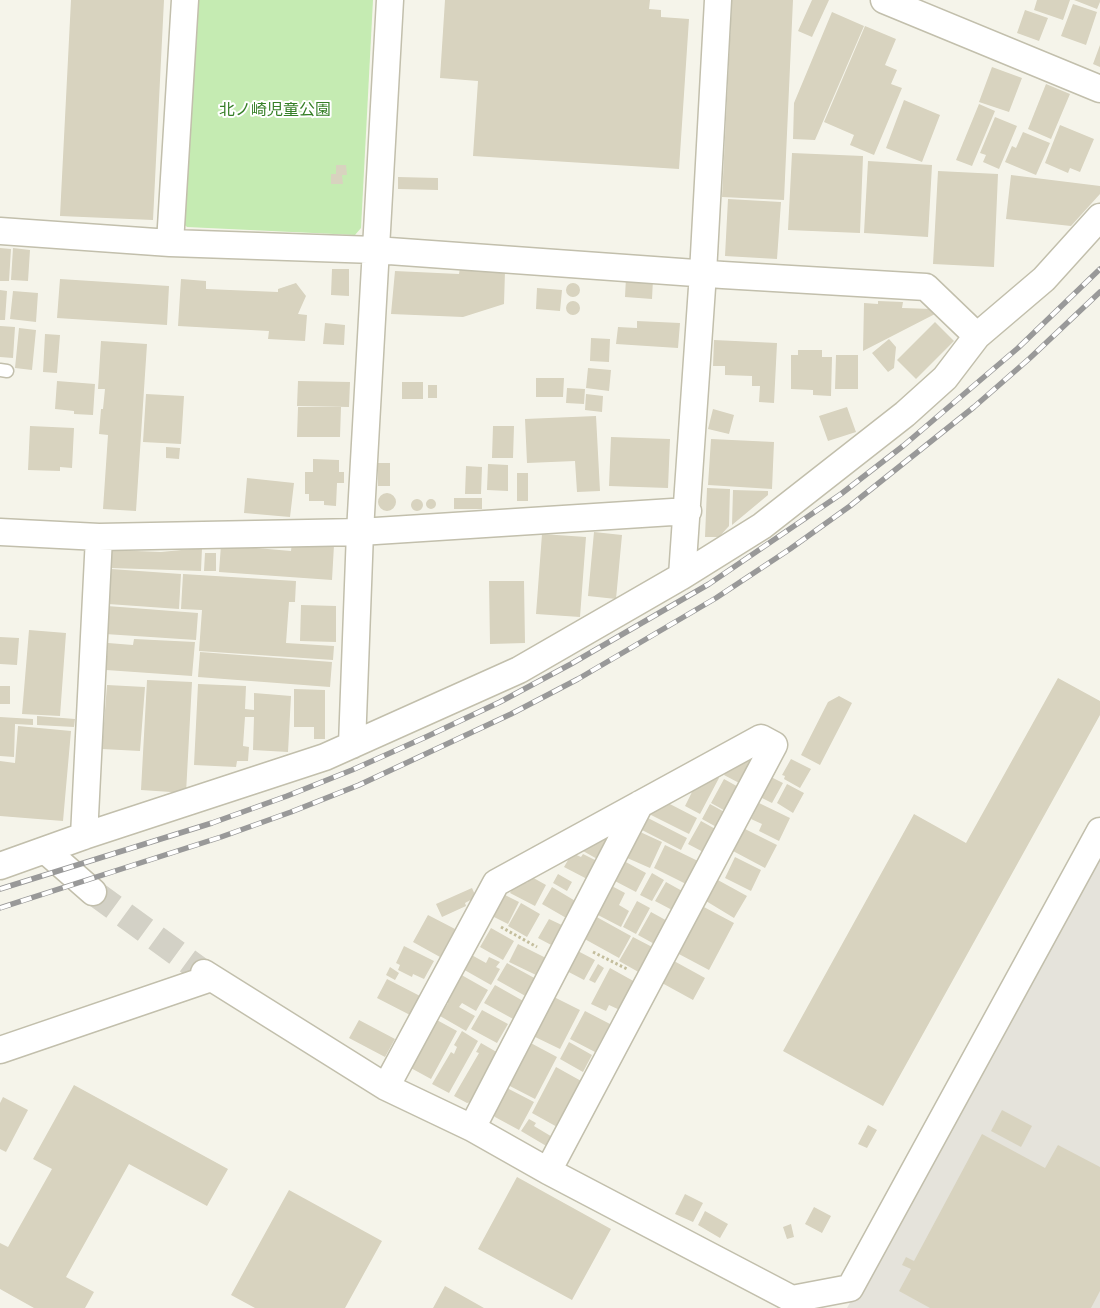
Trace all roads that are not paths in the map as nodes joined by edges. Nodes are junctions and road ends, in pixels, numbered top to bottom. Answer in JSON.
{"nodes":[{"id":1,"x":185,"y":0,"type":"edge"},
{"id":2,"x":390,"y":0,"type":"edge"},
{"id":3,"x":718,"y":0,"type":"edge"},
{"id":4,"x":884,"y":0,"type":"edge"},
{"id":5,"x":1100,"y":89,"type":"edge"},
{"id":6,"x":1100,"y":217,"type":"edge"},
{"id":7,"x":0,"y":231,"type":"edge"},
{"id":8,"x":170,"y":242,"type":"junction"},
{"id":9,"x":375,"y":250,"type":"junction"},
{"id":10,"x":703,"y":274,"type":"junction"},
{"id":11,"x":977,"y":336,"type":"junction"},
{"id":12,"x":688,"y":511,"type":"junction"},
{"id":13,"x":0,"y":532,"type":"edge"},
{"id":14,"x":360,"y":532,"type":"junction"},
{"id":15,"x":99,"y":538,"type":"junction"},
{"id":16,"x":682,"y":576,"type":"junction"},
{"id":17,"x":352,"y":744,"type":"junction"},
{"id":18,"x":640,"y":804,"type":"junction"},
{"id":19,"x":1100,"y":832,"type":"edge"},
{"id":20,"x":84,"y":836,"type":"junction"},
{"id":21,"x":45,"y":850,"type":"junction"},
{"id":22,"x":0,"y":866,"type":"edge"},
{"id":23,"x":93,"y":892,"type":"tunnel mouth"},
{"id":24,"x":0,"y":1050,"type":"edge"},
{"id":25,"x":386,"y":1087,"type":"junction"},
{"id":26,"x":472,"y":1128,"type":"junction"},
{"id":27,"x":548,"y":1171,"type":"junction"},
{"id":28,"x":776,"y":1301,"type":"edge"}],
"edges":[{"from":1,"to":8,"type":"street"},
{"from":2,"to":9,"type":"street"},
{"from":3,"to":10,"type":"street"},
{"from":4,"to":5,"type":"street"},
{"from":6,"to":11,"type":"street"},
{"from":7,"to":8,"type":"street"},
{"from":8,"to":9,"type":"street"},
{"from":9,"to":10,"type":"street"},
{"from":9,"to":14,"type":"street"},
{"from":10,"to":11,"type":"street"},
{"from":10,"to":12,"type":"street"},
{"from":11,"to":16,"type":"street"},
{"from":12,"to":14,"type":"street"},
{"from":12,"to":16,"type":"street"},
{"from":13,"to":15,"type":"street"},
{"from":14,"to":15,"type":"street"},
{"from":14,"to":17,"type":"street"},
{"from":15,"to":20,"type":"street"},
{"from":16,"to":17,"type":"street"},
{"from":17,"to":20,"type":"street"},
{"from":18,"to":25,"type":"street"},
{"from":18,"to":26,"type":"street"},
{"from":18,"to":27,"type":"street"},
{"from":19,"to":28,"type":"street"},
{"from":20,"to":21,"type":"street"},
{"from":21,"to":22,"type":"street"},
{"from":21,"to":23,"type":"street"},
{"from":24,"to":25,"type":"street"},
{"from":25,"to":26,"type":"street"},
{"from":26,"to":27,"type":"street"},
{"from":27,"to":28,"type":"street"}]}
